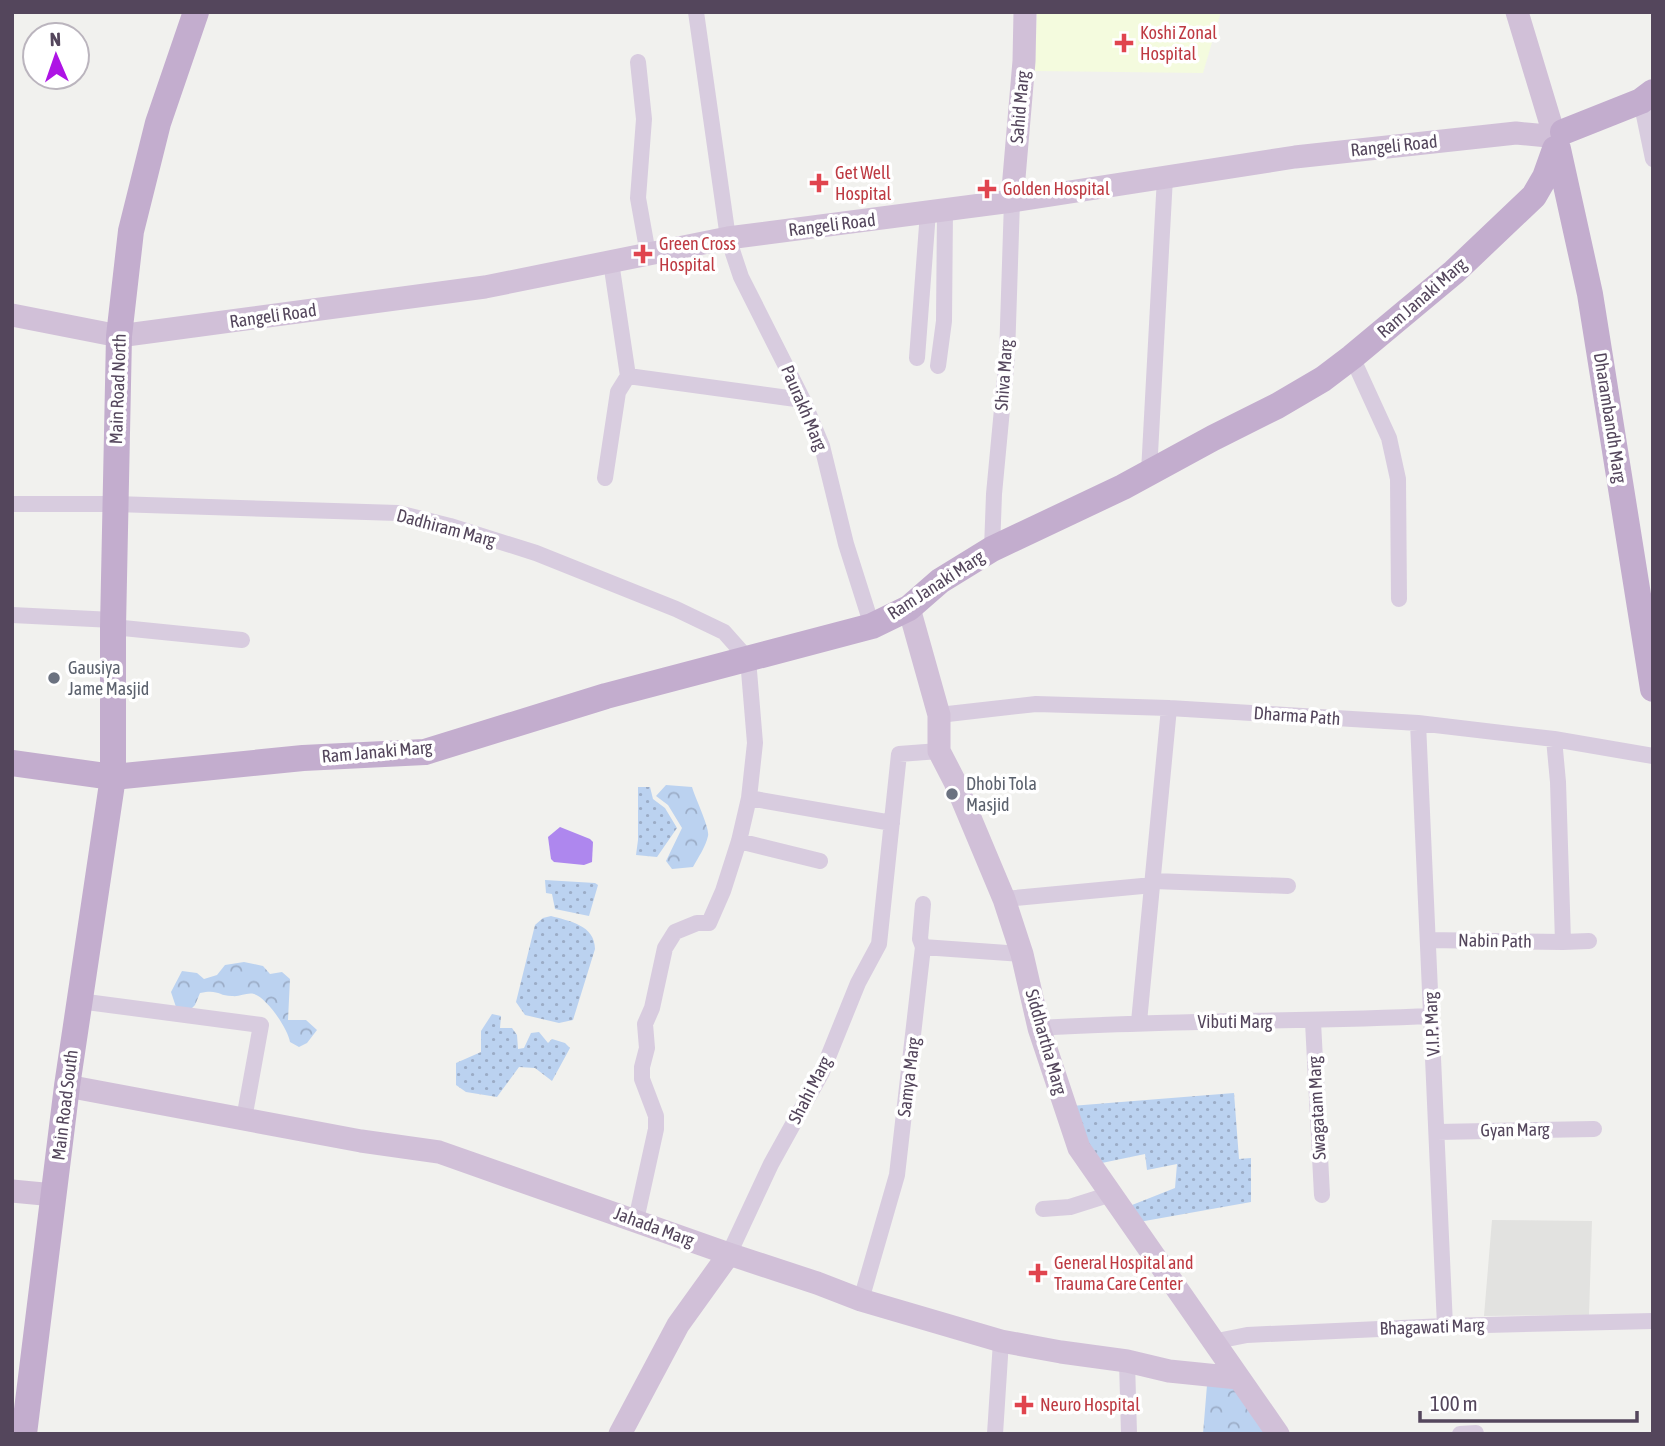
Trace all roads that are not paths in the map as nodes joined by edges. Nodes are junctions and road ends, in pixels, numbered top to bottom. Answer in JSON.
{"nodes":[{"id":1,"x":196,"y":12,"type":"edge"},
{"id":2,"x":696,"y":12,"type":"edge"},
{"id":3,"x":1025,"y":12,"type":"edge"},
{"id":4,"x":1517,"y":12,"type":"edge"},
{"id":5,"x":638,"y":62,"type":"dead end"},
{"id":6,"x":1647,"y":96,"type":"edge"},
{"id":7,"x":1556,"y":139,"type":"junction"},
{"id":8,"x":1653,"y":159,"type":"edge"},
{"id":9,"x":1165,"y":177,"type":"junction"},
{"id":10,"x":1012,"y":201,"type":"junction"},
{"id":11,"x":937,"y":211,"type":"junction"},
{"id":12,"x":728,"y":238,"type":"junction"},
{"id":13,"x":648,"y":254,"type":"junction"},
{"id":14,"x":611,"y":261,"type":"junction"},
{"id":15,"x":12,"y":315,"type":"edge"},
{"id":16,"x":919,"y":326,"type":"junction"},
{"id":17,"x":944,"y":327,"type":"junction"},
{"id":18,"x":119,"y":336,"type":"junction"},
{"id":19,"x":916,"y":358,"type":"dead end"},
{"id":20,"x":1352,"y":358,"type":"junction"},
{"id":21,"x":938,"y":366,"type":"dead end"},
{"id":22,"x":628,"y":376,"type":"junction"},
{"id":23,"x":803,"y":400,"type":"junction"},
{"id":24,"x":1149,"y":472,"type":"junction"},
{"id":25,"x":606,"y":478,"type":"dead end"},
{"id":26,"x":12,"y":504,"type":"edge"},
{"id":27,"x":115,"y":504,"type":"junction"},
{"id":28,"x":992,"y":549,"type":"junction"},
{"id":29,"x":1399,"y":599,"type":"dead end"},
{"id":30,"x":909,"y":608,"type":"junction"},
{"id":31,"x":12,"y":615,"type":"edge"},
{"id":32,"x":113,"y":624,"type":"junction"},
{"id":33,"x":872,"y":625,"type":"junction"},
{"id":34,"x":242,"y":640,"type":"dead end"},
{"id":35,"x":748,"y":659,"type":"junction"},
{"id":36,"x":1653,"y":689,"type":"edge"},
{"id":37,"x":1168,"y":708,"type":"junction"},
{"id":38,"x":939,"y":715,"type":"junction"},
{"id":39,"x":1418,"y":723,"type":"junction"},
{"id":40,"x":1554,"y":739,"type":"junction"},
{"id":41,"x":939,"y":751,"type":"junction"},
{"id":42,"x":1653,"y":756,"type":"edge"},
{"id":43,"x":12,"y":763,"type":"edge"},
{"id":44,"x":113,"y":777,"type":"junction"},
{"id":45,"x":749,"y":798,"type":"junction"},
{"id":46,"x":892,"y":823,"type":"junction"},
{"id":47,"x":738,"y":841,"type":"junction"},
{"id":48,"x":820,"y":861,"type":"dead end"},
{"id":49,"x":1153,"y":883,"type":"junction"},
{"id":50,"x":1288,"y":886,"type":"dead end"},
{"id":51,"x":1004,"y":899,"type":"junction"},
{"id":52,"x":923,"y":904,"type":"dead end"},
{"id":53,"x":1428,"y":940,"type":"junction"},
{"id":54,"x":1589,"y":941,"type":"dead end"},
{"id":55,"x":1563,"y":942,"type":"junction"},
{"id":56,"x":923,"y":947,"type":"junction"},
{"id":57,"x":1022,"y":954,"type":"junction"},
{"id":58,"x":79,"y":1001,"type":"junction"},
{"id":59,"x":1432,"y":1016,"type":"junction"},
{"id":60,"x":1139,"y":1022,"type":"junction"},
{"id":61,"x":1313,"y":1022,"type":"junction"},
{"id":62,"x":1039,"y":1028,"type":"junction"},
{"id":63,"x":66,"y":1086,"type":"junction"},
{"id":64,"x":244,"y":1119,"type":"junction"},
{"id":65,"x":1594,"y":1129,"type":"dead end"},
{"id":66,"x":1437,"y":1132,"type":"junction"},
{"id":67,"x":12,"y":1191,"type":"edge"},
{"id":68,"x":1111,"y":1194,"type":"junction"},
{"id":69,"x":54,"y":1195,"type":"junction"},
{"id":70,"x":1322,"y":1195,"type":"dead end"},
{"id":71,"x":1043,"y":1209,"type":"dead end"},
{"id":72,"x":636,"y":1220,"type":"junction"},
{"id":73,"x":729,"y":1254,"type":"junction"},
{"id":74,"x":860,"y":1300,"type":"junction"},
{"id":75,"x":1653,"y":1321,"type":"edge"},
{"id":76,"x":1445,"y":1326,"type":"junction"},
{"id":77,"x":1001,"y":1341,"type":"junction"},
{"id":78,"x":1212,"y":1342,"type":"junction"},
{"id":79,"x":1127,"y":1361,"type":"junction"},
{"id":80,"x":1238,"y":1378,"type":"junction"},
{"id":81,"x":24,"y":1434,"type":"edge"},
{"id":82,"x":620,"y":1434,"type":"edge"},
{"id":83,"x":995,"y":1434,"type":"edge"},
{"id":84,"x":1129,"y":1434,"type":"edge"},
{"id":85,"x":1278,"y":1434,"type":"edge"}],
"edges":[{"from":1,"to":18,"type":"main road","name":"Main Road North"},
{"from":2,"to":12,"type":"street","name":"Paurakh Marg"},
{"from":3,"to":10,"type":"street","name":"Sahid Marg"},
{"from":4,"to":7,"type":"street"},
{"from":5,"to":13,"type":"street"},
{"from":6,"to":7,"type":"main road"},
{"from":6,"to":8,"type":"street"},
{"from":7,"to":9,"type":"street","name":"Rangeli Road"},
{"from":7,"to":20,"type":"main road","name":"Ram Janaki Marg"},
{"from":7,"to":36,"type":"main road","name":"Dharambandh Marg"},
{"from":9,"to":10,"type":"street","name":"Rangeli Road"},
{"from":9,"to":24,"type":"street"},
{"from":10,"to":11,"type":"street","name":"Rangeli Road"},
{"from":10,"to":28,"type":"street","name":"Shiva Marg"},
{"from":11,"to":12,"type":"street","name":"Rangeli Road"},
{"from":11,"to":16,"type":"street"},
{"from":11,"to":17,"type":"street"},
{"from":12,"to":13,"type":"street","name":"Rangeli Road"},
{"from":12,"to":23,"type":"street","name":"Paurakh Marg"},
{"from":13,"to":14,"type":"street","name":"Rangeli Road"},
{"from":14,"to":18,"type":"street","name":"Rangeli Road"},
{"from":14,"to":22,"type":"street"},
{"from":15,"to":18,"type":"street","name":"Rangeli Road"},
{"from":16,"to":17,"type":"street"},
{"from":16,"to":19,"type":"street"},
{"from":17,"to":21,"type":"street"},
{"from":18,"to":27,"type":"main road","name":"Main Road North"},
{"from":20,"to":24,"type":"main road","name":"Ram Janaki Marg"},
{"from":20,"to":29,"type":"street"},
{"from":22,"to":23,"type":"street"},
{"from":22,"to":25,"type":"street"},
{"from":23,"to":33,"type":"street","name":"Paurakh Marg"},
{"from":24,"to":28,"type":"main road","name":"Ram Janaki Marg"},
{"from":26,"to":27,"type":"street","name":"Dadhiram Marg"},
{"from":27,"to":32,"type":"main road","name":"Main Road North"},
{"from":27,"to":35,"type":"street","name":"Dadhiram Marg"},
{"from":28,"to":30,"type":"main road","name":"Ram Janaki Marg"},
{"from":30,"to":33,"type":"main road","name":"Ram Janaki Marg"},
{"from":30,"to":38,"type":"street","name":"Siddhartha Marg"},
{"from":31,"to":32,"type":"street"},
{"from":32,"to":34,"type":"street"},
{"from":32,"to":44,"type":"main road","name":"Main Road North"},
{"from":33,"to":35,"type":"main road","name":"Ram Janaki Marg"},
{"from":35,"to":44,"type":"main road","name":"Ram Janaki Marg"},
{"from":35,"to":45,"type":"street"},
{"from":37,"to":38,"type":"street","name":"Dharma Path"},
{"from":37,"to":39,"type":"street","name":"Dharma Path"},
{"from":37,"to":49,"type":"street"},
{"from":38,"to":41,"type":"street","name":"Siddhartha Marg"},
{"from":39,"to":40,"type":"street","name":"Dharma Path"},
{"from":39,"to":53,"type":"street","name":"V.I.P. Marg"},
{"from":40,"to":42,"type":"street","name":"Dharma Path"},
{"from":40,"to":55,"type":"street"},
{"from":41,"to":46,"type":"street","name":"Shahi Marg"},
{"from":41,"to":51,"type":"street","name":"Siddhartha Marg"},
{"from":43,"to":44,"type":"main road","name":"Ram Janaki Marg"},
{"from":44,"to":58,"type":"main road","name":"Main Road South"},
{"from":45,"to":46,"type":"street"},
{"from":45,"to":47,"type":"street"},
{"from":46,"to":73,"type":"street","name":"Shahi Marg"},
{"from":47,"to":48,"type":"street"},
{"from":47,"to":72,"type":"street"},
{"from":49,"to":50,"type":"street"},
{"from":49,"to":51,"type":"street"},
{"from":49,"to":60,"type":"street"},
{"from":51,"to":57,"type":"street","name":"Siddhartha Marg"},
{"from":52,"to":56,"type":"street","name":"Samya Marg"},
{"from":53,"to":55,"type":"street","name":"Nabin Path"},
{"from":53,"to":59,"type":"street","name":"V.I.P. Marg"},
{"from":54,"to":55,"type":"street","name":"Nabin Path"},
{"from":56,"to":57,"type":"street"},
{"from":56,"to":74,"type":"street","name":"Samya Marg"},
{"from":57,"to":62,"type":"street","name":"Siddhartha Marg"},
{"from":58,"to":63,"type":"main road","name":"Main Road South"},
{"from":58,"to":64,"type":"street"},
{"from":59,"to":61,"type":"street","name":"Vibuti Marg"},
{"from":59,"to":66,"type":"street","name":"V.I.P. Marg"},
{"from":60,"to":61,"type":"street","name":"Vibuti Marg"},
{"from":60,"to":62,"type":"street","name":"Vibuti Marg"},
{"from":61,"to":70,"type":"street","name":"Swagatam Marg"},
{"from":62,"to":68,"type":"street","name":"Siddhartha Marg"},
{"from":63,"to":64,"type":"street","name":"Jahada Marg"},
{"from":63,"to":69,"type":"main road","name":"Main Road South"},
{"from":64,"to":72,"type":"street","name":"Jahada Marg"},
{"from":65,"to":66,"type":"street","name":"Gyan Marg"},
{"from":66,"to":76,"type":"street","name":"V.I.P. Marg"},
{"from":67,"to":69,"type":"street"},
{"from":68,"to":71,"type":"street"},
{"from":68,"to":78,"type":"street","name":"Siddhartha Marg"},
{"from":69,"to":81,"type":"main road","name":"Main Road South"},
{"from":72,"to":73,"type":"street","name":"Jahada Marg"},
{"from":73,"to":74,"type":"street","name":"Jahada Marg"},
{"from":73,"to":82,"type":"street","name":"Shahi Marg"},
{"from":74,"to":77,"type":"street","name":"Jahada Marg"},
{"from":75,"to":76,"type":"street","name":"Bhagawati Marg"},
{"from":76,"to":78,"type":"street","name":"Bhagawati Marg"},
{"from":77,"to":79,"type":"street","name":"Jahada Marg"},
{"from":77,"to":83,"type":"street"},
{"from":78,"to":80,"type":"street","name":"Siddhartha Marg"},
{"from":79,"to":80,"type":"street","name":"Jahada Marg"},
{"from":79,"to":84,"type":"street"},
{"from":80,"to":85,"type":"street","name":"Siddhartha Marg"}]}
